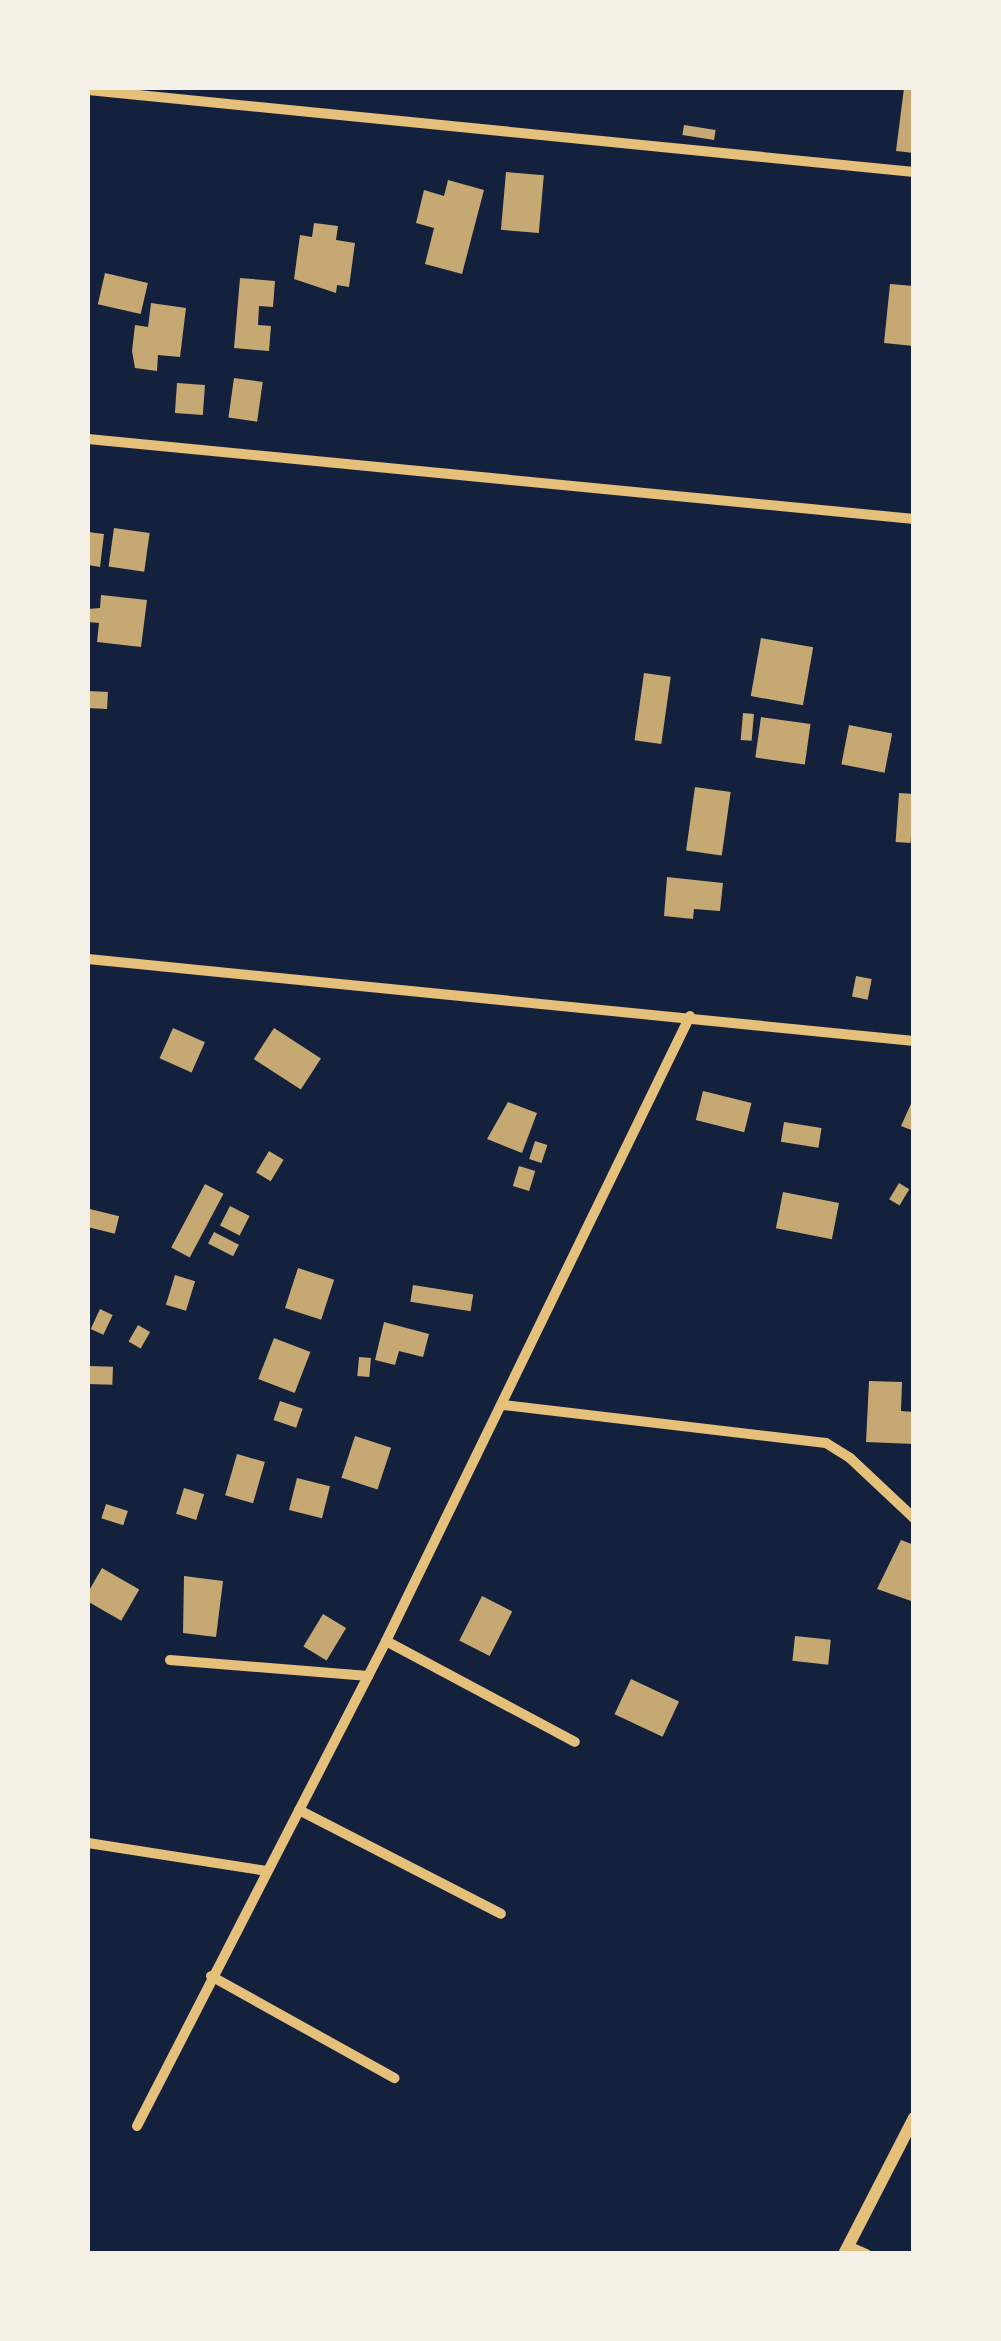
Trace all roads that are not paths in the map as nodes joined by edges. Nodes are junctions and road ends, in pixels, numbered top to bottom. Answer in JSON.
{"nodes":[{"id":1,"x":88,"y":90,"type":"edge"},
{"id":2,"x":914,"y":172,"type":"edge"},
{"id":3,"x":88,"y":439,"type":"edge"},
{"id":4,"x":914,"y":519,"type":"edge"},
{"id":5,"x":88,"y":959,"type":"edge"},
{"id":6,"x":690,"y":1016,"type":"junction"},
{"id":7,"x":914,"y":1041,"type":"edge"},
{"id":8,"x":502,"y":1405,"type":"junction"},
{"id":9,"x":914,"y":1518,"type":"edge"},
{"id":10,"x":386,"y":1641,"type":"junction"},
{"id":11,"x":170,"y":1660,"type":"dead end"},
{"id":12,"x":368,"y":1676,"type":"junction"},
{"id":13,"x":574,"y":1742,"type":"dead end"},
{"id":14,"x":299,"y":1810,"type":"junction"},
{"id":15,"x":88,"y":1844,"type":"edge"},
{"id":16,"x":267,"y":1870,"type":"junction"},
{"id":17,"x":500,"y":1914,"type":"dead end"},
{"id":18,"x":211,"y":1976,"type":"junction"},
{"id":19,"x":394,"y":2078,"type":"dead end"},
{"id":20,"x":914,"y":2118,"type":"edge"},
{"id":21,"x":137,"y":2126,"type":"dead end"},
{"id":22,"x":846,"y":2250,"type":"edge"},
{"id":23,"x":866,"y":2254,"type":"edge"}],
"edges":[{"from":1,"to":2,"type":"street"},
{"from":3,"to":4,"type":"street"},
{"from":5,"to":6,"type":"street"},
{"from":6,"to":7,"type":"street"},
{"from":6,"to":8,"type":"street"},
{"from":8,"to":9,"type":"street"},
{"from":8,"to":10,"type":"street"},
{"from":10,"to":12,"type":"street"},
{"from":10,"to":13,"type":"street"},
{"from":11,"to":12,"type":"street"},
{"from":12,"to":14,"type":"street"},
{"from":14,"to":16,"type":"street"},
{"from":14,"to":17,"type":"street"},
{"from":15,"to":16,"type":"street"},
{"from":16,"to":18,"type":"street"},
{"from":18,"to":19,"type":"street"},
{"from":18,"to":21,"type":"street"},
{"from":20,"to":22,"type":"street"},
{"from":22,"to":23,"type":"street"}]}
